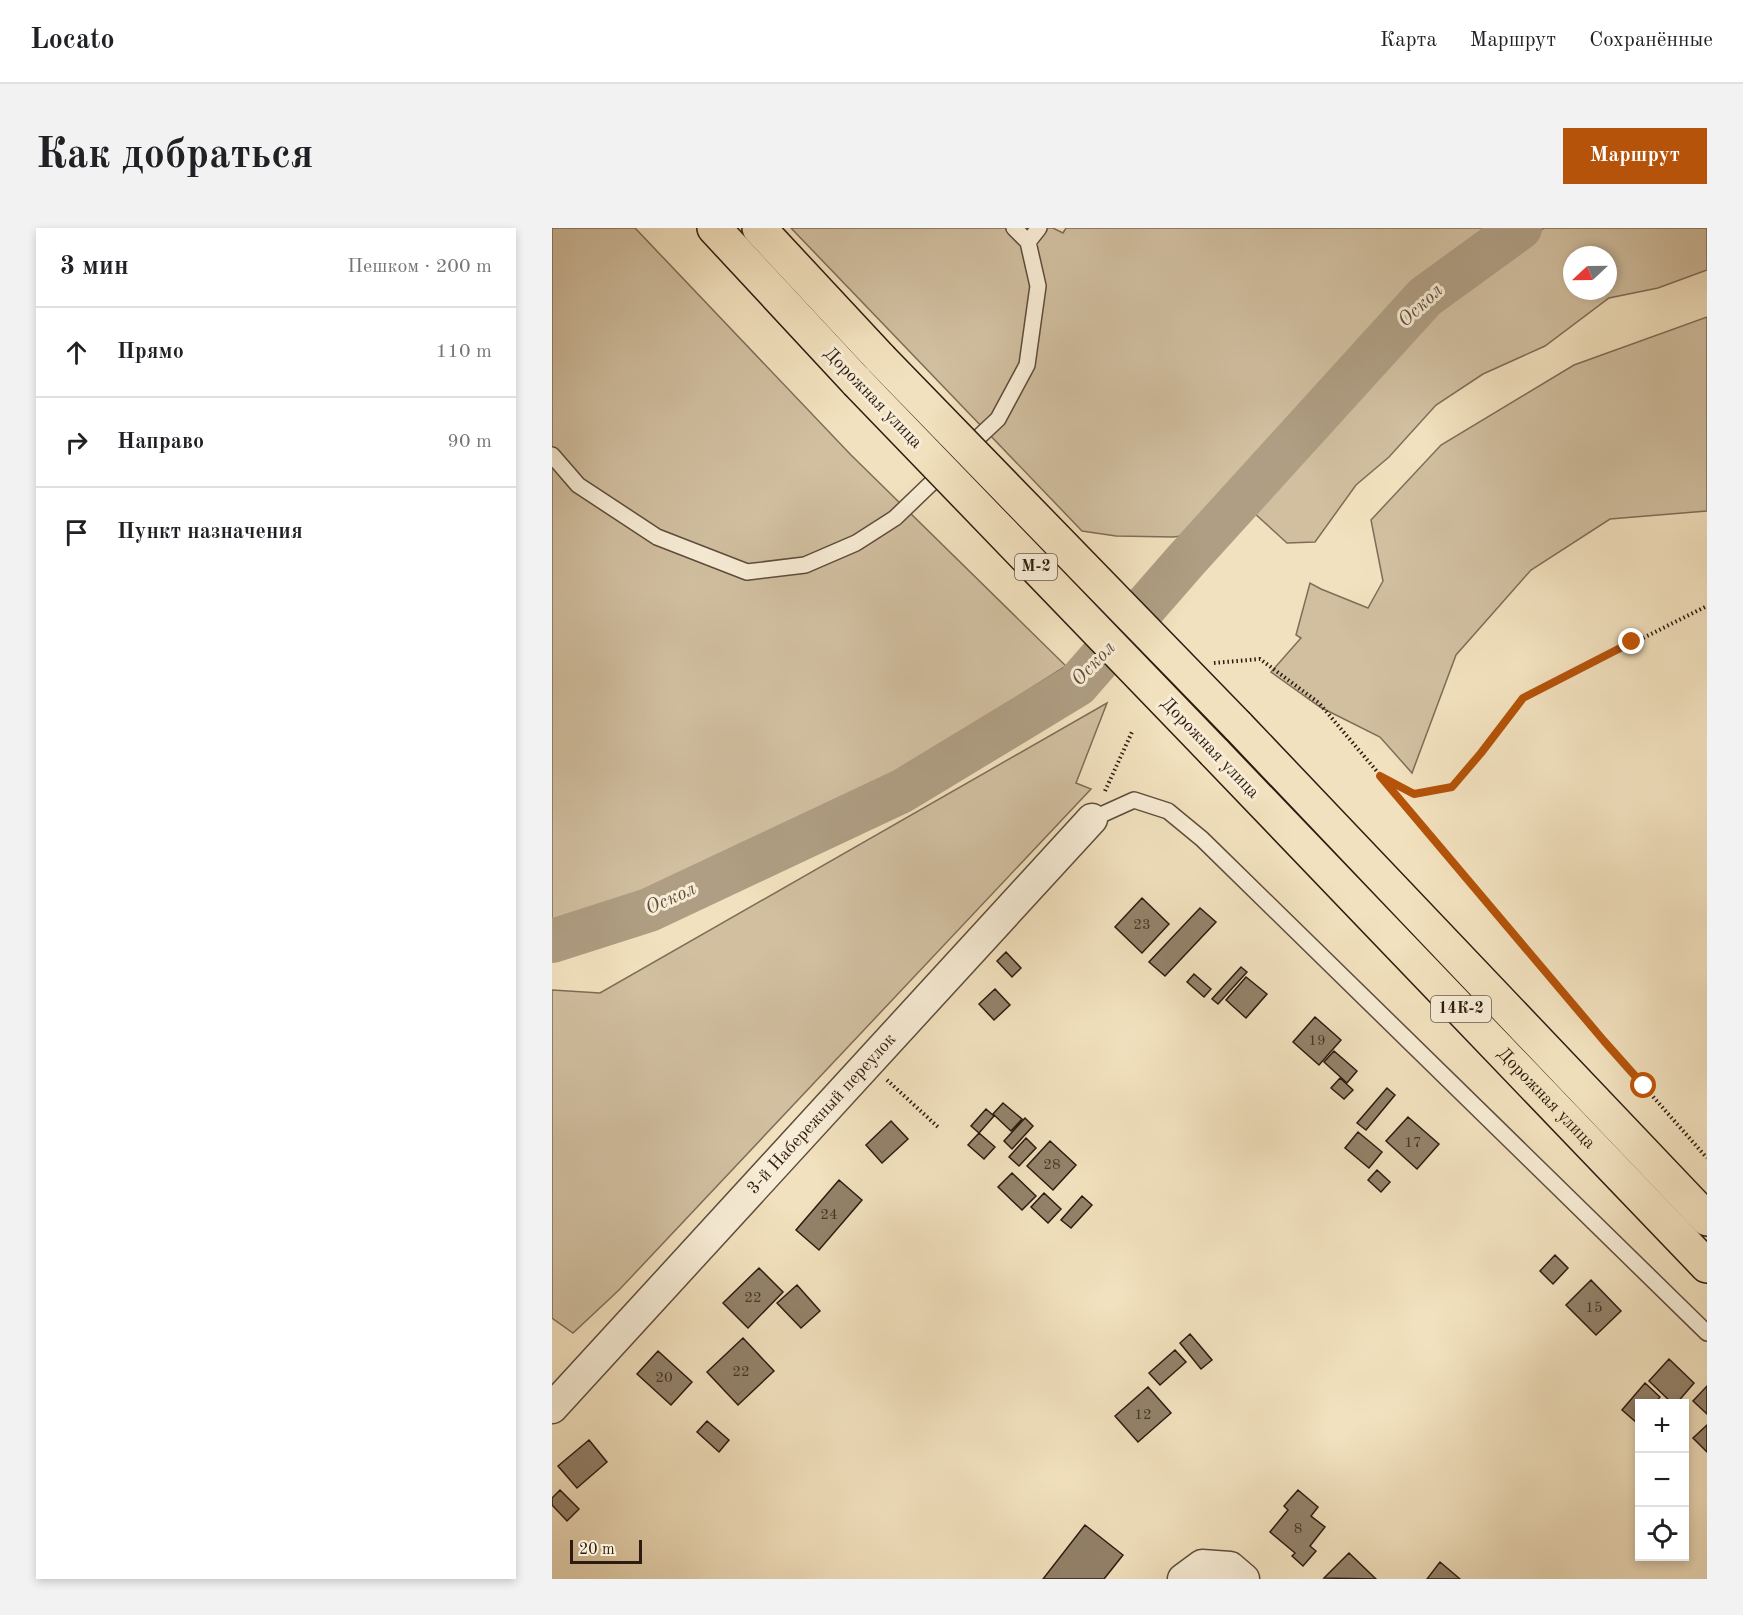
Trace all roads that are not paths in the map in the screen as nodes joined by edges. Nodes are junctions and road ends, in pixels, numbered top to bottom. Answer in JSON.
{"nodes":[{"id":1,"x":714,"y":228,"type":"edge"},
{"id":2,"x":759,"y":228,"type":"edge"},
{"id":3,"x":1014,"y":228,"type":"edge"},
{"id":4,"x":1039,"y":228,"type":"edge"},
{"id":5,"x":1028,"y":243,"type":"junction"},
{"id":6,"x":552,"y":455,"type":"edge"},
{"id":7,"x":1237,"y":724,"type":"joint"},
{"id":8,"x":1214,"y":752,"type":"joint"},
{"id":9,"x":1092,"y":819,"type":"joint"},
{"id":10,"x":1707,"y":1219,"type":"edge"},
{"id":11,"x":1707,"y":1266,"type":"edge"},
{"id":12,"x":1707,"y":1333,"type":"edge"},
{"id":13,"x":552,"y":1408,"type":"edge"},
{"id":14,"x":1183,"y":1579,"type":"edge"},
{"id":15,"x":1244,"y":1579,"type":"edge"}],
"edges":[{"from":1,"to":8,"type":"main road","name":"Дорожная улица","number":"М-2","bridge":true},
{"from":2,"to":7,"type":"main road","name":"Дорожная улица","number":"М-2","bridge":true},
{"from":3,"to":5,"type":"lane"},
{"from":4,"to":5,"type":"lane"},
{"from":5,"to":6,"type":"lane"},
{"from":7,"to":10,"type":"main road","name":"Дорожная улица","number":"14К-2"},
{"from":8,"to":11,"type":"main road","name":"Дорожная улица","number":"14К-2"},
{"from":9,"to":12,"type":"lane"},
{"from":9,"to":13,"type":"street","name":"3-й Набережный переулок"},
{"from":14,"to":15,"type":"street"}]}
